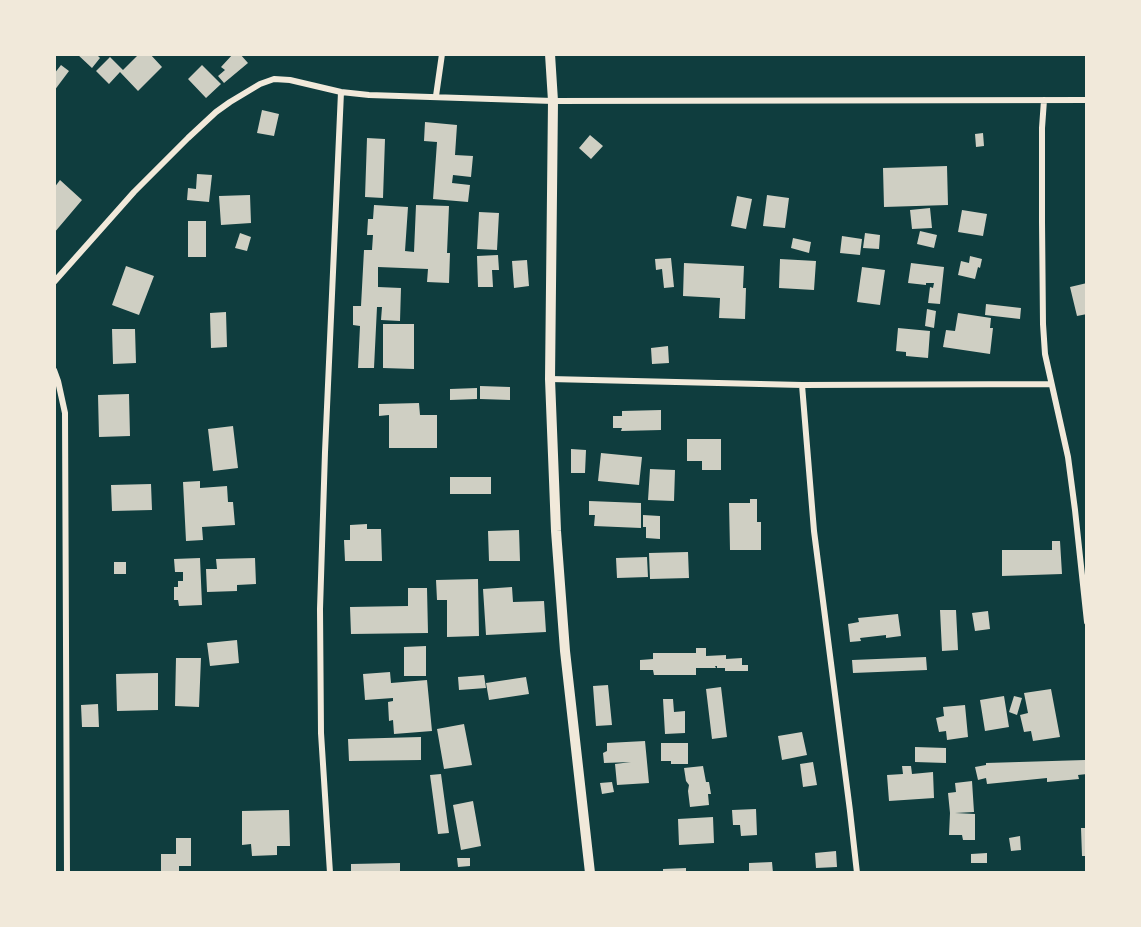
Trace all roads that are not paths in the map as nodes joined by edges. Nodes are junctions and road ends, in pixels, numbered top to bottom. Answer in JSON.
{"nodes":[{"id":1,"x":442,"y":54,"type":"edge"},
{"id":2,"x":550,"y":54,"type":"edge"},
{"id":3,"x":341,"y":92,"type":"junction"},
{"id":4,"x":436,"y":96,"type":"junction"},
{"id":5,"x":1044,"y":100,"type":"junction"},
{"id":6,"x":1087,"y":100,"type":"edge"},
{"id":7,"x":553,"y":101,"type":"junction"},
{"id":8,"x":54,"y":282,"type":"edge"},
{"id":9,"x":54,"y":370,"type":"edge"},
{"id":10,"x":550,"y":379,"type":"junction"},
{"id":11,"x":1051,"y":384,"type":"junction"},
{"id":12,"x":802,"y":385,"type":"junction"},
{"id":13,"x":1087,"y":622,"type":"edge"},
{"id":14,"x":67,"y":873,"type":"edge"},
{"id":15,"x":330,"y":873,"type":"edge"},
{"id":16,"x":590,"y":873,"type":"edge"},
{"id":17,"x":857,"y":873,"type":"edge"}],
"edges":[{"from":1,"to":4,"type":"street"},
{"from":2,"to":7,"type":"street"},
{"from":3,"to":4,"type":"street"},
{"from":3,"to":8,"type":"street"},
{"from":3,"to":15,"type":"street"},
{"from":4,"to":7,"type":"street"},
{"from":5,"to":6,"type":"street"},
{"from":5,"to":7,"type":"street"},
{"from":5,"to":11,"type":"street"},
{"from":7,"to":10,"type":"street"},
{"from":9,"to":14,"type":"street"},
{"from":10,"to":12,"type":"street"},
{"from":10,"to":16,"type":"street"},
{"from":11,"to":12,"type":"street"},
{"from":11,"to":13,"type":"street"},
{"from":12,"to":17,"type":"street"}]}
